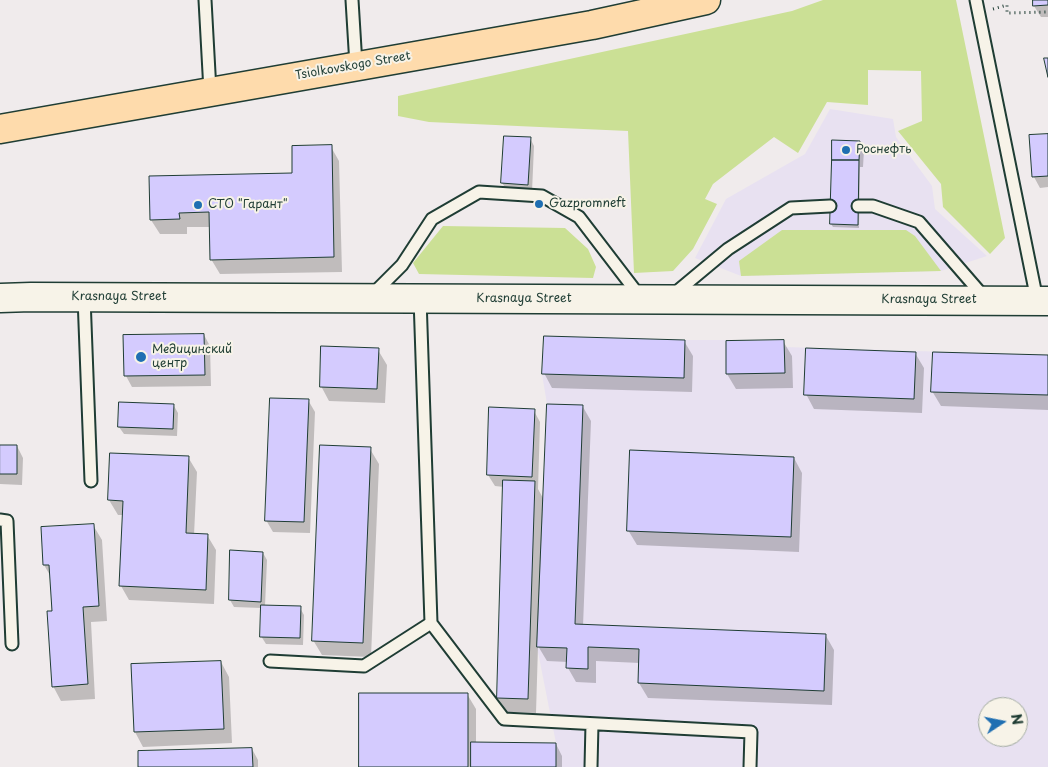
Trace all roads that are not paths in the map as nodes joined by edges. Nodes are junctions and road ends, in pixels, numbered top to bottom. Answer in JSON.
{"nodes":[{"id":1,"x":205,"y":0,"type":"edge"},
{"id":2,"x":352,"y":0,"type":"edge"},
{"id":3,"x":706,"y":0,"type":"edge"},
{"id":4,"x":976,"y":0,"type":"edge"},
{"id":5,"x":356,"y":65,"type":"junction"},
{"id":6,"x":210,"y":91,"type":"junction"},
{"id":7,"x":0,"y":129,"type":"edge"},
{"id":8,"x":830,"y":206,"type":"dead end"},
{"id":9,"x":858,"y":206,"type":"dead end"},
{"id":10,"x":84,"y":297,"type":"junction"},
{"id":11,"x":0,"y":298,"type":"edge"},
{"id":12,"x":369,"y":298,"type":"junction"},
{"id":13,"x":420,"y":298,"type":"junction"},
{"id":14,"x":655,"y":299,"type":"junction"},
{"id":15,"x":987,"y":300,"type":"junction"},
{"id":16,"x":1043,"y":300,"type":"edge"},
{"id":17,"x":91,"y":481,"type":"dead end"},
{"id":18,"x":0,"y":520,"type":"edge"},
{"id":19,"x":431,"y":623,"type":"junction"},
{"id":20,"x":12,"y":644,"type":"dead end"},
{"id":21,"x":270,"y":661,"type":"dead end"},
{"id":22,"x":592,"y":724,"type":"junction"},
{"id":23,"x":591,"y":767,"type":"edge"},
{"id":24,"x":750,"y":767,"type":"edge"}],
"edges":[{"from":1,"to":6,"type":"lane"},
{"from":2,"to":5,"type":"lane"},
{"from":3,"to":5,"type":"main road","name":"Tsiolkovskogo Street"},
{"from":4,"to":16,"type":"lane"},
{"from":5,"to":6,"type":"main road","name":"Tsiolkovskogo Street"},
{"from":6,"to":7,"type":"main road","name":"Tsiolkovskogo Street"},
{"from":8,"to":14,"type":"lane"},
{"from":9,"to":15,"type":"lane"},
{"from":10,"to":11,"type":"main road","name":"Krasnaya Street"},
{"from":10,"to":12,"type":"main road","name":"Krasnaya Street"},
{"from":10,"to":17,"type":"lane"},
{"from":12,"to":13,"type":"main road","name":"Krasnaya Street"},
{"from":12,"to":14,"type":"lane"},
{"from":13,"to":14,"type":"main road","name":"Krasnaya Street"},
{"from":13,"to":19,"type":"lane"},
{"from":14,"to":15,"type":"main road","name":"Krasnaya Street"},
{"from":15,"to":16,"type":"main road","name":"Krasnaya Street"},
{"from":18,"to":20,"type":"lane"},
{"from":19,"to":21,"type":"lane"},
{"from":19,"to":22,"type":"lane"},
{"from":22,"to":23,"type":"lane"},
{"from":22,"to":24,"type":"lane"}]}
